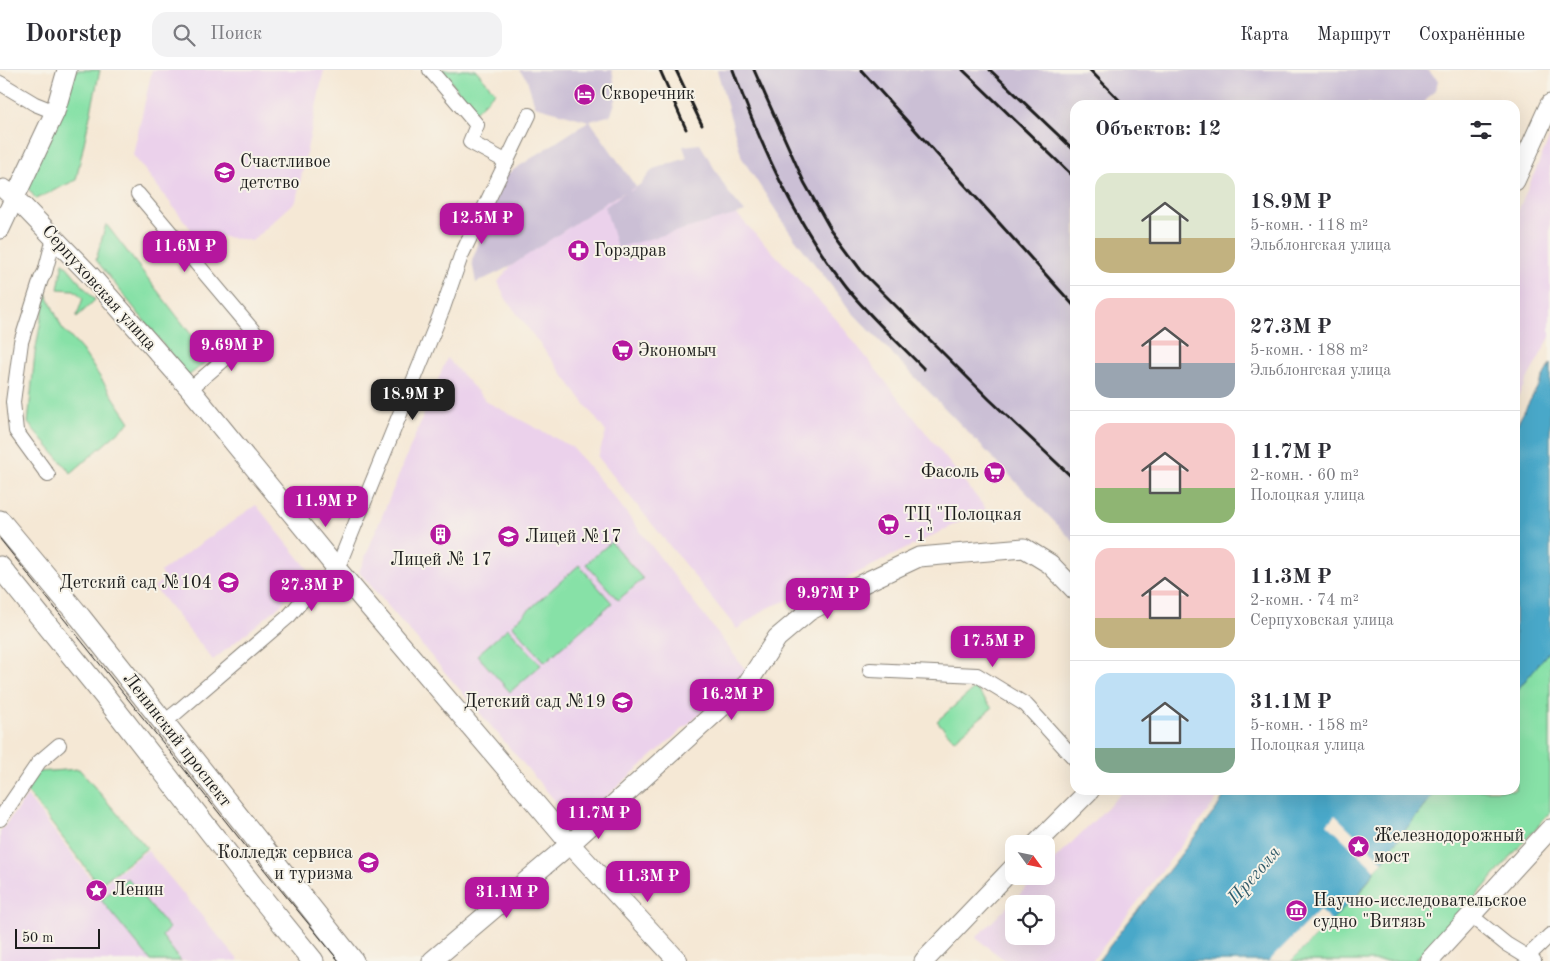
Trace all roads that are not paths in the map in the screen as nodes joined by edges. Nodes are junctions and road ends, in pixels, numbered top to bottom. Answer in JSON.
{"nodes":[{"id":1,"x":59,"y":70,"type":"edge"},
{"id":2,"x":67,"y":70,"type":"edge"},
{"id":3,"x":430,"y":70,"type":"edge"},
{"id":4,"x":0,"y":83,"type":"edge"},
{"id":5,"x":1550,"y":104,"type":"edge"},
{"id":6,"x":50,"y":110,"type":"junction"},
{"id":7,"x":530,"y":115,"type":"dead end"},
{"id":8,"x":507,"y":162,"type":"junction"},
{"id":9,"x":1520,"y":170,"type":"edge"},
{"id":10,"x":138,"y":194,"type":"dead end"},
{"id":11,"x":6,"y":195,"type":"edge"},
{"id":12,"x":0,"y":229,"type":"edge"},
{"id":13,"x":54,"y":238,"type":"junction"},
{"id":14,"x":190,"y":389,"type":"junction"},
{"id":15,"x":48,"y":475,"type":"dead end"},
{"id":16,"x":0,"y":522,"type":"edge"},
{"id":17,"x":0,"y":567,"type":"edge"},
{"id":18,"x":337,"y":569,"type":"junction"},
{"id":19,"x":1070,"y":585,"type":"edge"},
{"id":20,"x":870,"y":670,"type":"dead end"},
{"id":21,"x":163,"y":723,"type":"junction"},
{"id":22,"x":59,"y":745,"type":"dead end"},
{"id":23,"x":1070,"y":753,"type":"edge"},
{"id":24,"x":1085,"y":795,"type":"edge"},
{"id":25,"x":0,"y":819,"type":"edge"},
{"id":26,"x":1550,"y":829,"type":"edge"},
{"id":27,"x":1045,"y":835,"type":"edge"},
{"id":28,"x":570,"y":844,"type":"junction"},
{"id":29,"x":1005,"y":876,"type":"edge"},
{"id":30,"x":1470,"y":915,"type":"junction"},
{"id":31,"x":1550,"y":935,"type":"edge"},
{"id":32,"x":1531,"y":959,"type":"edge"},
{"id":33,"x":313,"y":961,"type":"edge"},
{"id":34,"x":353,"y":961,"type":"edge"},
{"id":35,"x":432,"y":961,"type":"edge"},
{"id":36,"x":678,"y":961,"type":"edge"},
{"id":37,"x":924,"y":961,"type":"edge"},
{"id":38,"x":1429,"y":961,"type":"edge"}],
"edges":[{"from":1,"to":6,"type":"street"},
{"from":2,"to":6,"type":"street"},
{"from":3,"to":8,"type":"street"},
{"from":4,"to":6,"type":"street"},
{"from":5,"to":9,"type":"street"},
{"from":6,"to":11,"type":"street"},
{"from":7,"to":8,"type":"street"},
{"from":8,"to":18,"type":"street"},
{"from":10,"to":14,"type":"street"},
{"from":11,"to":12,"type":"street"},
{"from":11,"to":13,"type":"street","name":"Серпуховская улица"},
{"from":13,"to":14,"type":"street","name":"Серпуховская улица"},
{"from":13,"to":15,"type":"street"},
{"from":14,"to":18,"type":"street","name":"Серпуховская улица"},
{"from":16,"to":21,"type":"main road","name":"Ленинский проспект"},
{"from":17,"to":33,"type":"main road","name":"Ленинский проспект"},
{"from":18,"to":21,"type":"street"},
{"from":18,"to":28,"type":"street","name":"Серпуховская улица"},
{"from":19,"to":28,"type":"street"},
{"from":20,"to":23,"type":"street"},
{"from":21,"to":34,"type":"main road","name":"Ленинский проспект"},
{"from":22,"to":25,"type":"street"},
{"from":24,"to":27,"type":"street"},
{"from":26,"to":30,"type":"street"},
{"from":28,"to":35,"type":"street"},
{"from":28,"to":36,"type":"street","name":"Серпуховская улица"},
{"from":29,"to":37,"type":"street"},
{"from":30,"to":32,"type":"street"},
{"from":30,"to":38,"type":"street"},
{"from":31,"to":32,"type":"street"}]}
